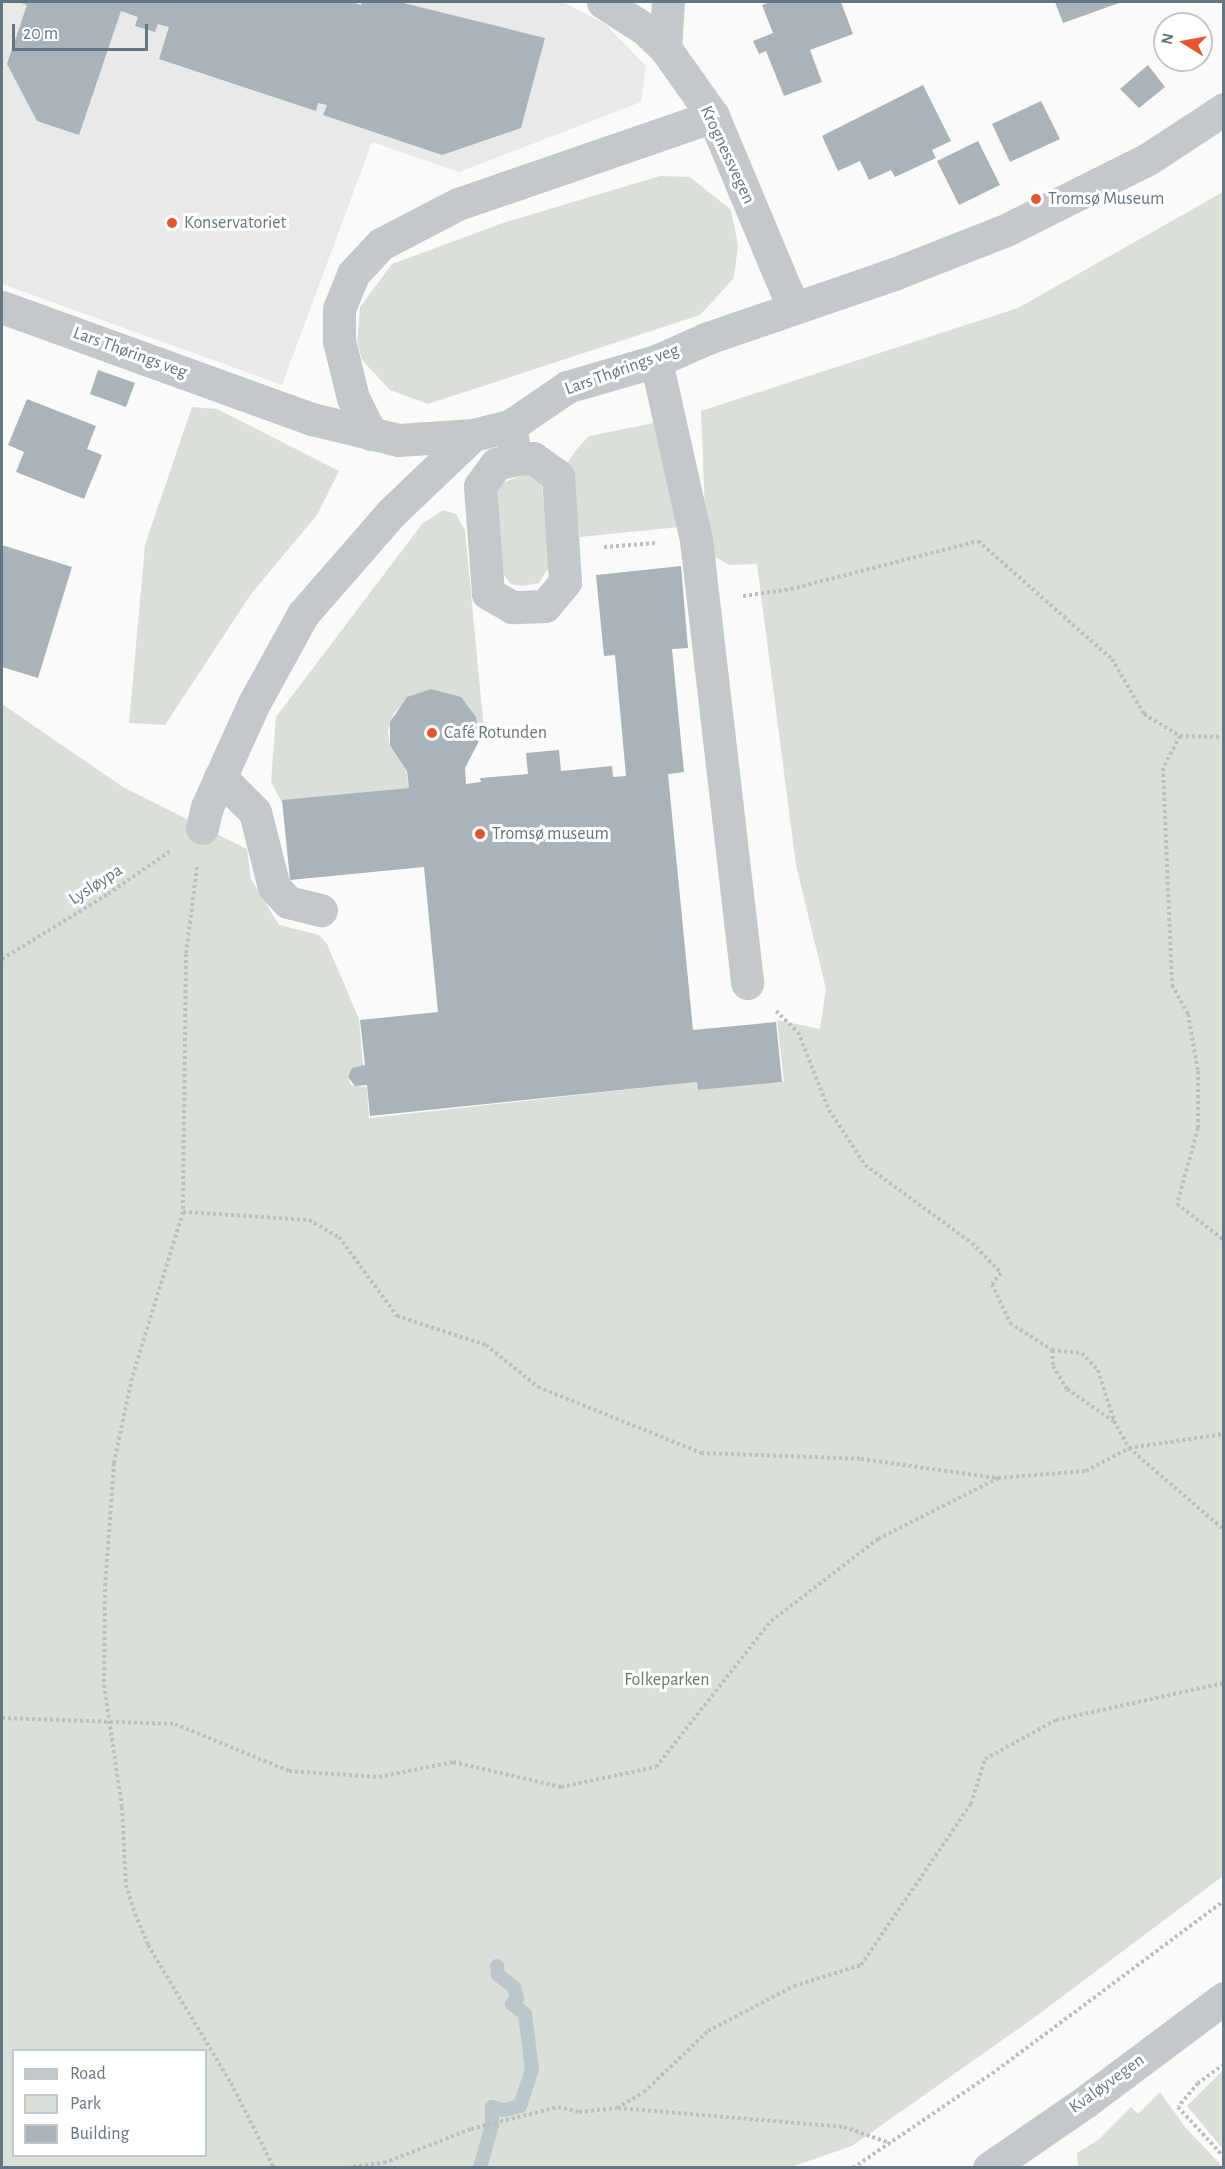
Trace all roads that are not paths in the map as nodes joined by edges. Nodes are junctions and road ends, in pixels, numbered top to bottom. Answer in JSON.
{"nodes":[{"id":1,"x":603,"y":2,"type":"edge"},
{"id":2,"x":668,"y":2,"type":"edge"},
{"id":3,"x":665,"y":48,"type":"junction"},
{"id":4,"x":1224,"y":109,"type":"edge"},
{"id":5,"x":713,"y":116,"type":"junction"},
{"id":6,"x":2,"y":307,"type":"edge"},
{"id":7,"x":793,"y":307,"type":"junction"},
{"id":8,"x":656,"y":361,"type":"junction"},
{"id":9,"x":510,"y":426,"type":"junction"},
{"id":10,"x":371,"y":434,"type":"junction"},
{"id":11,"x":472,"y":435,"type":"junction"},
{"id":12,"x":516,"y":459,"type":"junction"},
{"id":13,"x":220,"y":777,"type":"junction"},
{"id":14,"x":202,"y":828,"type":"road end"},
{"id":15,"x":321,"y":910,"type":"dead end"},
{"id":16,"x":747,"y":983,"type":"road end"},
{"id":17,"x":1224,"y":1998,"type":"edge"},
{"id":18,"x":989,"y":2168,"type":"edge"}],
"edges":[{"from":1,"to":3,"type":"street","name":"Krognessvegen"},
{"from":2,"to":3,"type":"street"},
{"from":3,"to":5,"type":"street","name":"Krognessvegen"},
{"from":4,"to":7,"type":"street","name":"Lars Thørings veg"},
{"from":5,"to":7,"type":"street","name":"Krognessvegen"},
{"from":5,"to":10,"type":"street"},
{"from":6,"to":10,"type":"street","name":"Lars Thørings veg"},
{"from":7,"to":8,"type":"street","name":"Lars Thørings veg"},
{"from":8,"to":9,"type":"street","name":"Lars Thørings veg"},
{"from":8,"to":16,"type":"street"},
{"from":9,"to":11,"type":"street","name":"Lars Thørings veg"},
{"from":9,"to":12,"type":"street"},
{"from":10,"to":11,"type":"street","name":"Lars Thørings veg"},
{"from":11,"to":13,"type":"street"},
{"from":12,"to":12,"type":"street"},
{"from":13,"to":14,"type":"street"},
{"from":13,"to":15,"type":"street"},
{"from":17,"to":18,"type":"street","name":"Kvaløyvegen"}]}
